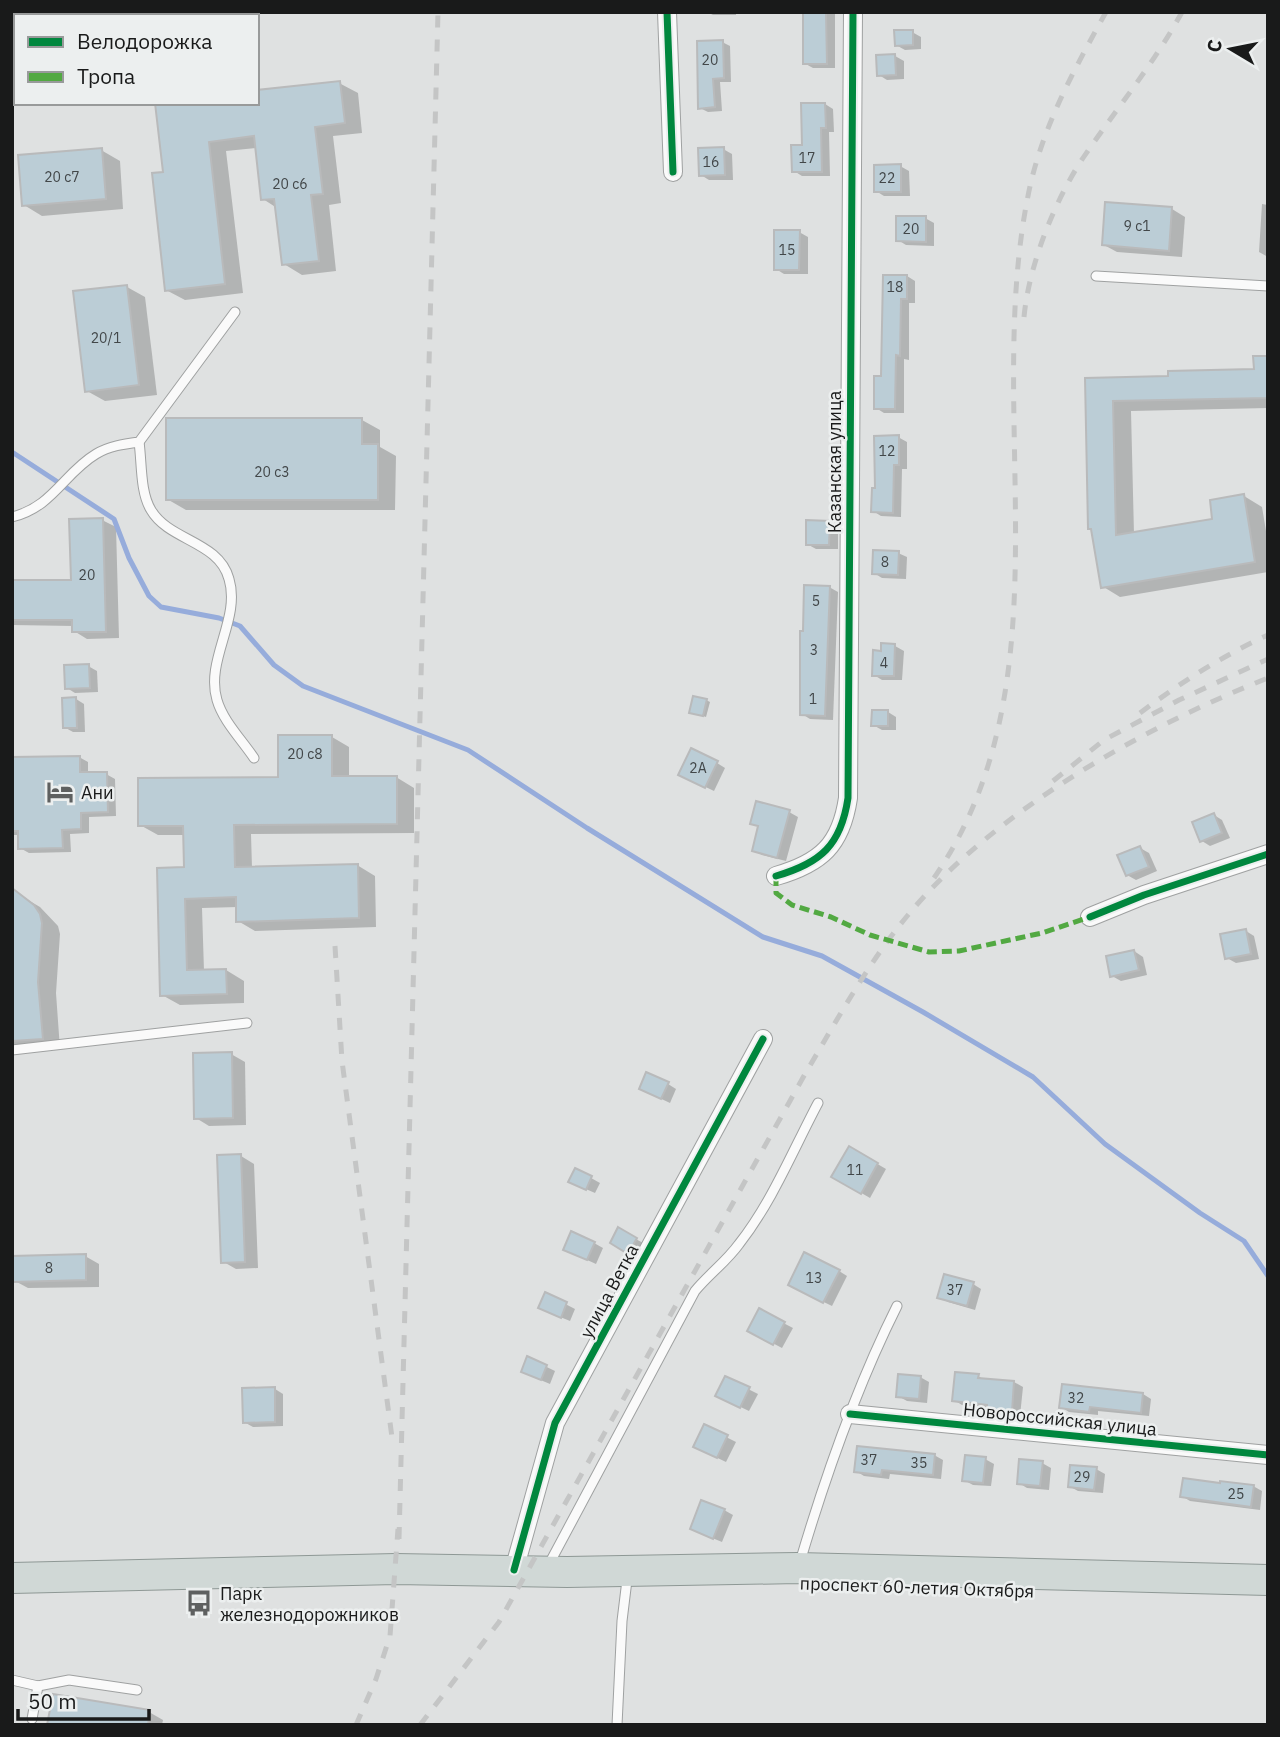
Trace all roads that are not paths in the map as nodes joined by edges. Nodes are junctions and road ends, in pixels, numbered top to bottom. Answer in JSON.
{"nodes":[{"id":1,"x":667,"y":12,"type":"edge"},
{"id":2,"x":853,"y":12,"type":"edge"},
{"id":3,"x":673,"y":172,"type":"dead end"},
{"id":4,"x":1096,"y":276,"type":"dead end"},
{"id":5,"x":1268,"y":286,"type":"edge"},
{"id":6,"x":235,"y":312,"type":"dead end"},
{"id":7,"x":139,"y":442,"type":"junction"},
{"id":8,"x":12,"y":517,"type":"edge"},
{"id":9,"x":254,"y":758,"type":"dead end"},
{"id":10,"x":1268,"y":854,"type":"edge"},
{"id":11,"x":776,"y":876,"type":"dead end"},
{"id":12,"x":1090,"y":917,"type":"dead end"},
{"id":13,"x":247,"y":1023,"type":"dead end"},
{"id":14,"x":763,"y":1039,"type":"dead end"},
{"id":15,"x":12,"y":1050,"type":"edge"},
{"id":16,"x":818,"y":1103,"type":"dead end"},
{"id":17,"x":897,"y":1306,"type":"dead end"},
{"id":18,"x":850,"y":1414,"type":"junction"},
{"id":19,"x":1268,"y":1455,"type":"edge"},
{"id":20,"x":798,"y":1568,"type":"junction"},
{"id":21,"x":514,"y":1570,"type":"junction"},
{"id":22,"x":556,"y":1571,"type":"junction"},
{"id":23,"x":12,"y":1578,"type":"edge"},
{"id":24,"x":627,"y":1580,"type":"junction"},
{"id":25,"x":1268,"y":1580,"type":"edge"},
{"id":26,"x":1268,"y":1601,"type":"edge"},
{"id":27,"x":12,"y":1680,"type":"edge"},
{"id":28,"x":38,"y":1686,"type":"junction"},
{"id":29,"x":137,"y":1690,"type":"dead end"},
{"id":30,"x":32,"y":1719,"type":"dead end"},
{"id":31,"x":617,"y":1725,"type":"edge"}],
"edges":[{"from":1,"to":3,"type":"street"},
{"from":2,"to":11,"type":"street","name":"Казанская улица"},
{"from":4,"to":5,"type":"lane"},
{"from":6,"to":7,"type":"lane"},
{"from":7,"to":8,"type":"lane"},
{"from":7,"to":9,"type":"lane"},
{"from":10,"to":12,"type":"street"},
{"from":13,"to":15,"type":"lane"},
{"from":14,"to":21,"type":"street","name":"улица Ветка"},
{"from":16,"to":22,"type":"lane"},
{"from":17,"to":18,"type":"lane"},
{"from":18,"to":19,"type":"street","name":"Новороссийская улица"},
{"from":18,"to":20,"type":"lane"},
{"from":20,"to":22,"type":"highway","name":"проспект 60-летия Октября"},
{"from":20,"to":25,"type":"highway","name":"проспект 60-летия Октября"},
{"from":21,"to":22,"type":"highway","name":"проспект 60-летия Октября"},
{"from":21,"to":23,"type":"highway","name":"проспект 60-летия Октября"},
{"from":22,"to":24,"type":"highway","name":"проспект 60-летия Октября"},
{"from":24,"to":26,"type":"highway","name":"проспект 60-летия Октября"},
{"from":24,"to":31,"type":"lane"},
{"from":27,"to":28,"type":"lane"},
{"from":28,"to":29,"type":"lane"},
{"from":28,"to":30,"type":"lane"}]}
